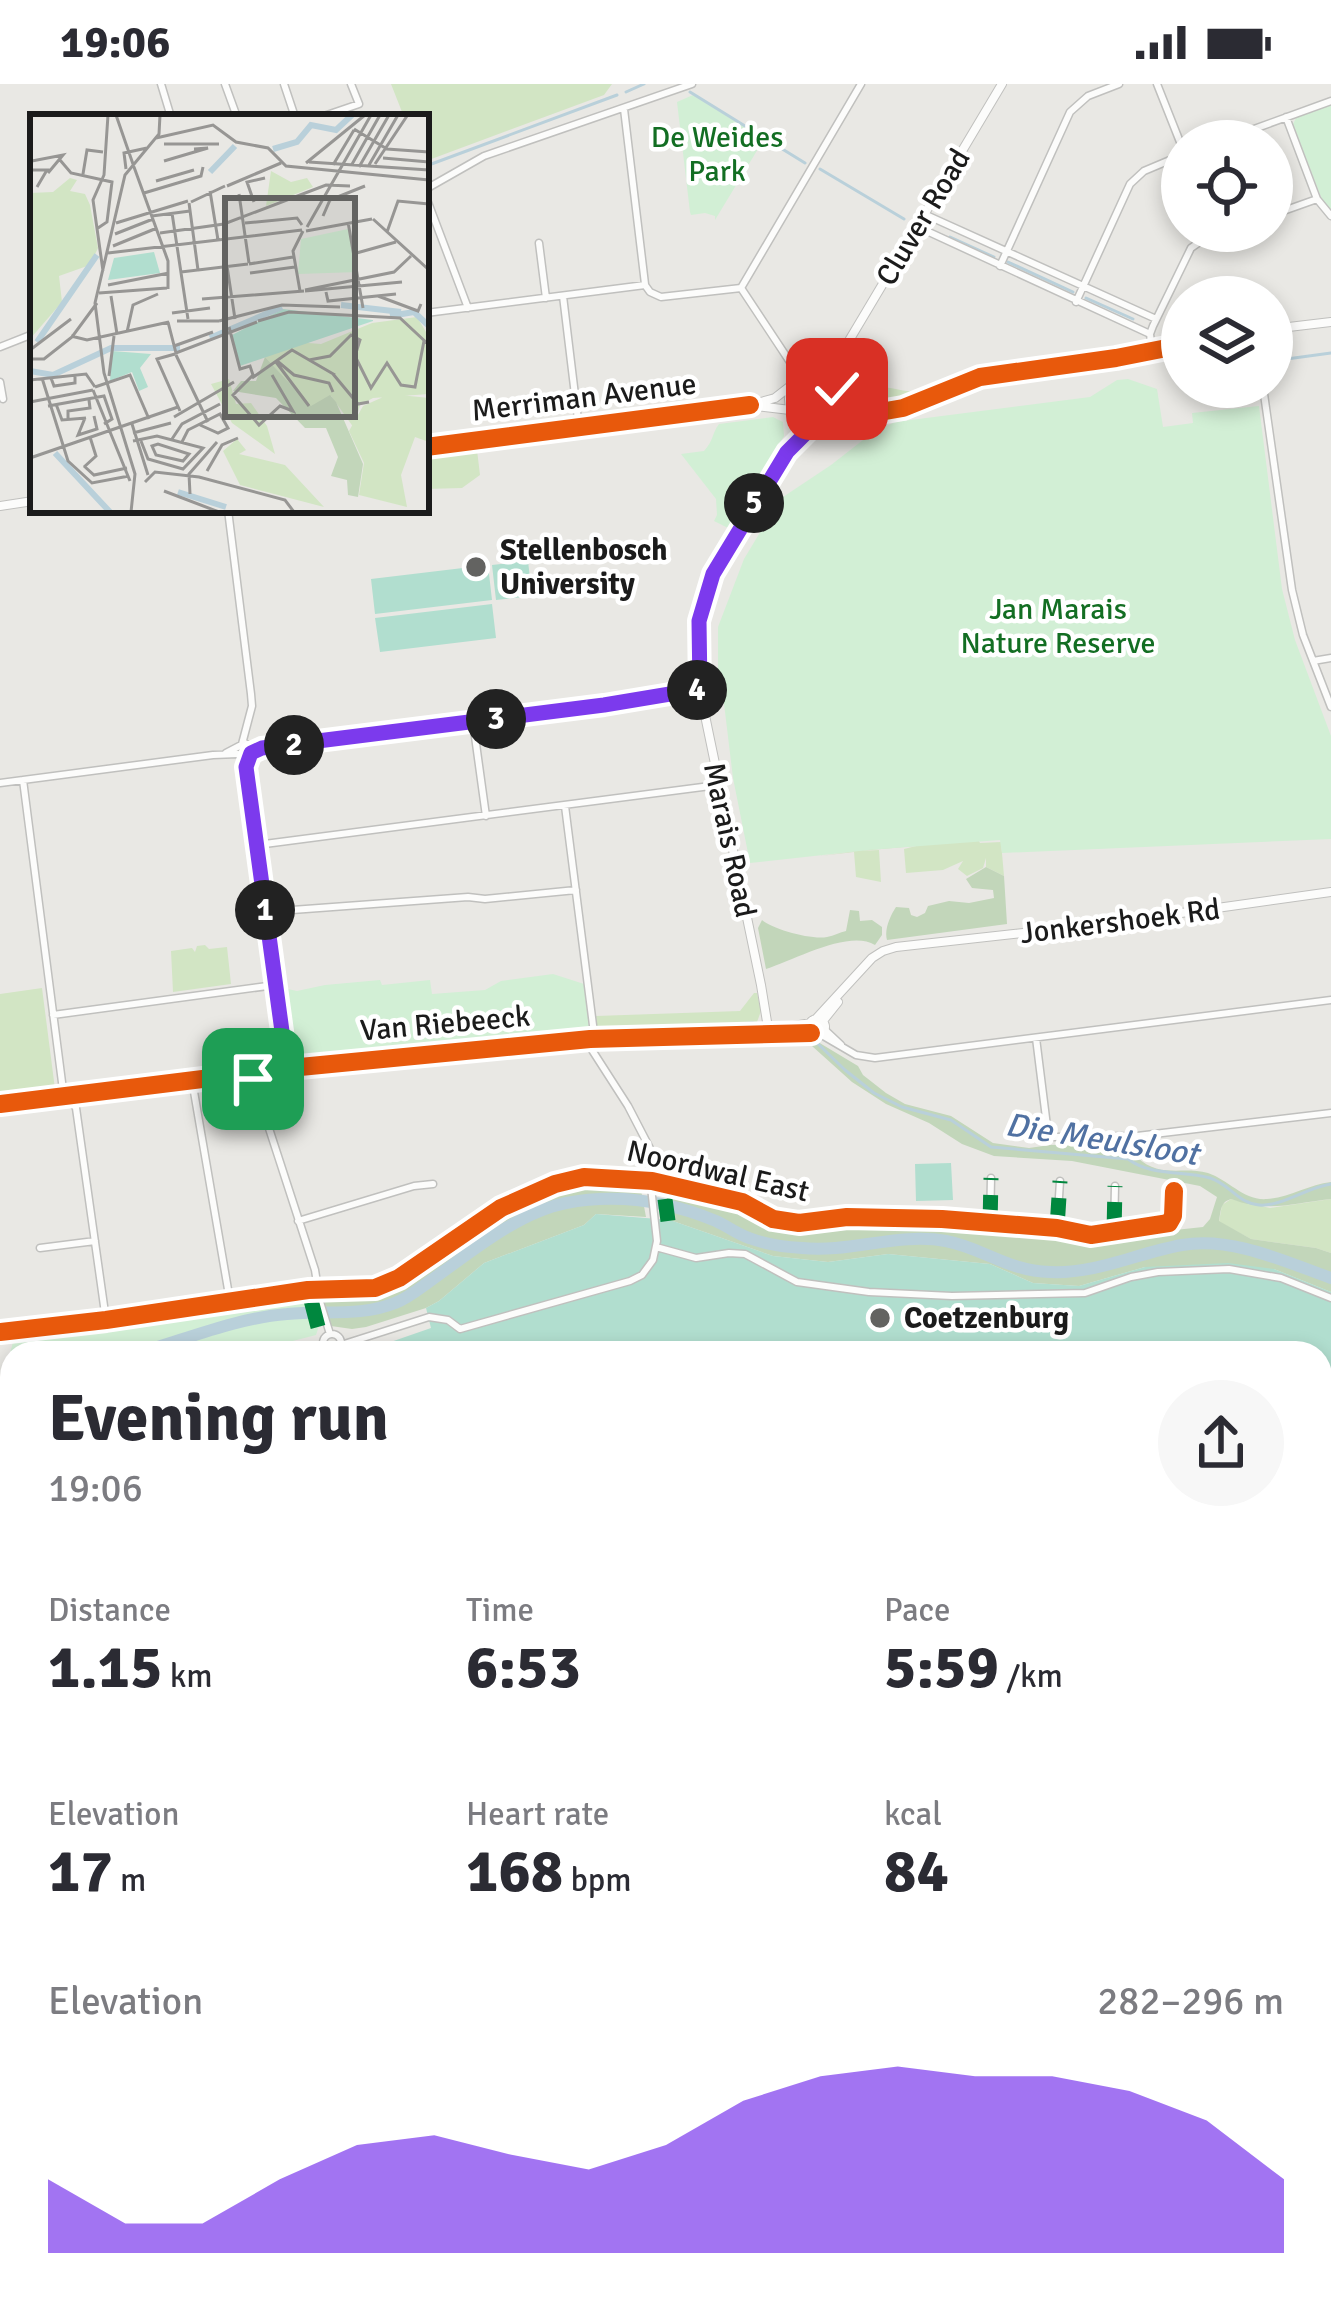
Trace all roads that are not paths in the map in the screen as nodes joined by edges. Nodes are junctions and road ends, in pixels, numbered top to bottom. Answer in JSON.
{"nodes":[{"id":1,"x":160,"y":84,"type":"edge"},
{"id":2,"x":225,"y":84,"type":"edge"},
{"id":3,"x":284,"y":84,"type":"edge"},
{"id":4,"x":351,"y":84,"type":"edge"},
{"id":5,"x":692,"y":84,"type":"edge"},
{"id":6,"x":861,"y":84,"type":"edge"},
{"id":7,"x":1002,"y":84,"type":"edge"},
{"id":8,"x":1119,"y":84,"type":"edge"},
{"id":9,"x":1157,"y":84,"type":"edge"},
{"id":10,"x":1331,"y":101,"type":"edge"},
{"id":11,"x":624,"y":109,"type":"junction"},
{"id":12,"x":170,"y":114,"type":"edge"},
{"id":13,"x":236,"y":114,"type":"edge"},
{"id":14,"x":294,"y":114,"type":"edge"},
{"id":15,"x":335,"y":114,"type":"edge"},
{"id":16,"x":1286,"y":118,"type":"junction"},
{"id":17,"x":1170,"y":120,"type":"edge"},
{"id":18,"x":1280,"y":120,"type":"edge"},
{"id":19,"x":1161,"y":162,"type":"edge"},
{"id":20,"x":429,"y":191,"type":"edge"},
{"id":21,"x":1317,"y":199,"type":"junction"},
{"id":22,"x":429,"y":201,"type":"edge"},
{"id":23,"x":1293,"y":208,"type":"edge"},
{"id":24,"x":925,"y":214,"type":"junction"},
{"id":25,"x":1331,"y":216,"type":"edge"},
{"id":26,"x":917,"y":226,"type":"junction"},
{"id":27,"x":949,"y":226,"type":"junction"},
{"id":28,"x":941,"y":239,"type":"junction"},
{"id":29,"x":539,"y":243,"type":"dead end"},
{"id":30,"x":1006,"y":252,"type":"junction"},
{"id":31,"x":1189,"y":252,"type":"edge"},
{"id":32,"x":1000,"y":266,"type":"junction"},
{"id":33,"x":646,"y":285,"type":"junction"},
{"id":34,"x":1083,"y":287,"type":"junction"},
{"id":35,"x":741,"y":288,"type":"junction"},
{"id":36,"x":563,"y":296,"type":"junction"},
{"id":37,"x":546,"y":298,"type":"junction"},
{"id":38,"x":1076,"y":302,"type":"junction"},
{"id":39,"x":468,"y":308,"type":"junction"},
{"id":40,"x":429,"y":313,"type":"edge"},
{"id":41,"x":1156,"y":319,"type":"junction"},
{"id":42,"x":1331,"y":322,"type":"edge"},
{"id":43,"x":1293,"y":327,"type":"edge"},
{"id":44,"x":1150,"y":334,"type":"junction"},
{"id":45,"x":30,"y":335,"type":"edge"},
{"id":46,"x":0,"y":346,"type":"edge"},
{"id":47,"x":844,"y":349,"type":"junction"},
{"id":48,"x":1161,"y":349,"type":"edge"},
{"id":49,"x":1152,"y":351,"type":"junction"},
{"id":50,"x":792,"y":365,"type":"dead end"},
{"id":51,"x":813,"y":374,"type":"junction"},
{"id":52,"x":0,"y":382,"type":"edge"},
{"id":53,"x":794,"y":384,"type":"junction"},
{"id":54,"x":835,"y":385,"type":"junction"},
{"id":55,"x":839,"y":398,"type":"junction"},
{"id":56,"x":3,"y":399,"type":"edge"},
{"id":57,"x":750,"y":405,"type":"junction"},
{"id":58,"x":1266,"y":408,"type":"edge"},
{"id":59,"x":874,"y":413,"type":"junction"},
{"id":60,"x":793,"y":414,"type":"junction"},
{"id":61,"x":831,"y":418,"type":"junction"},
{"id":62,"x":817,"y":424,"type":"junction"},
{"id":63,"x":579,"y":428,"type":"junction"},
{"id":64,"x":429,"y":447,"type":"edge"},
{"id":65,"x":787,"y":452,"type":"junction"},
{"id":66,"x":30,"y":501,"type":"edge"},
{"id":67,"x":0,"y":506,"type":"edge"},
{"id":68,"x":227,"y":513,"type":"edge"},
{"id":69,"x":1331,"y":658,"type":"edge"},
{"id":70,"x":1313,"y":661,"type":"junction"},
{"id":71,"x":700,"y":689,"type":"junction"},
{"id":72,"x":1331,"y":706,"type":"edge"},
{"id":73,"x":473,"y":722,"type":"junction"},
{"id":74,"x":245,"y":749,"type":"junction"},
{"id":75,"x":23,"y":780,"type":"junction"},
{"id":76,"x":0,"y":783,"type":"edge"},
{"id":77,"x":718,"y":784,"type":"junction"},
{"id":78,"x":565,"y":806,"type":"junction"},
{"id":79,"x":486,"y":816,"type":"junction"},
{"id":80,"x":257,"y":845,"type":"junction"},
{"id":81,"x":576,"y":890,"type":"junction"},
{"id":82,"x":1331,"y":892,"type":"edge"},
{"id":83,"x":265,"y":912,"type":"junction"},
{"id":84,"x":275,"y":986,"type":"junction"},
{"id":85,"x":1331,"y":1000,"type":"edge"},
{"id":86,"x":53,"y":1015,"type":"junction"},
{"id":87,"x":817,"y":1027,"type":"junction"},
{"id":88,"x":769,"y":1032,"type":"junction"},
{"id":89,"x":592,"y":1036,"type":"junction"},
{"id":90,"x":1036,"y":1038,"type":"junction"},
{"id":91,"x":287,"y":1068,"type":"junction"},
{"id":92,"x":251,"y":1072,"type":"junction"},
{"id":93,"x":192,"y":1080,"type":"junction"},
{"id":94,"x":68,"y":1096,"type":"junction"},
{"id":95,"x":0,"y":1105,"type":"edge"},
{"id":96,"x":1331,"y":1112,"type":"edge"},
{"id":97,"x":991,"y":1178,"type":"dead end"},
{"id":98,"x":652,"y":1181,"type":"junction"},
{"id":99,"x":1060,"y":1181,"type":"dead end"},
{"id":100,"x":433,"y":1184,"type":"dead end"},
{"id":101,"x":1115,"y":1186,"type":"dead end"},
{"id":102,"x":1174,"y":1191,"type":"dead end"},
{"id":103,"x":298,"y":1221,"type":"junction"},
{"id":104,"x":990,"y":1225,"type":"junction"},
{"id":105,"x":1057,"y":1228,"type":"junction"},
{"id":106,"x":1114,"y":1232,"type":"junction"},
{"id":107,"x":95,"y":1240,"type":"junction"},
{"id":108,"x":656,"y":1247,"type":"junction"},
{"id":109,"x":40,"y":1248,"type":"dead end"},
{"id":110,"x":319,"y":1291,"type":"junction"},
{"id":111,"x":1331,"y":1298,"type":"edge"},
{"id":112,"x":230,"y":1301,"type":"junction"},
{"id":113,"x":106,"y":1320,"type":"junction"},
{"id":114,"x":329,"y":1331,"type":"junction"},
{"id":115,"x":0,"y":1332,"type":"edge"},
{"id":116,"x":323,"y":1341,"type":"edge"},
{"id":117,"x":340,"y":1341,"type":"joint"}],
"edges":[{"from":1,"to":12,"type":"street"},
{"from":2,"to":13,"type":"street"},
{"from":3,"to":14,"type":"street"},
{"from":4,"to":15,"type":"street"},
{"from":5,"to":11,"type":"street"},
{"from":6,"to":35,"type":"street"},
{"from":7,"to":24,"type":"street","name":"Cluver Road"},
{"from":8,"to":30,"type":"street"},
{"from":9,"to":17,"type":"street"},
{"from":10,"to":16,"type":"street"},
{"from":11,"to":20,"type":"street"},
{"from":11,"to":33,"type":"street"},
{"from":16,"to":18,"type":"street"},
{"from":16,"to":21,"type":"street"},
{"from":19,"to":34,"type":"street"},
{"from":21,"to":23,"type":"street"},
{"from":21,"to":25,"type":"street"},
{"from":22,"to":39,"type":"street"},
{"from":24,"to":26,"type":"street","name":"Cluver Road"},
{"from":24,"to":27,"type":"street"},
{"from":26,"to":28,"type":"street"},
{"from":26,"to":47,"type":"street","name":"Cluver Road"},
{"from":27,"to":28,"type":"street"},
{"from":27,"to":30,"type":"street"},
{"from":28,"to":32,"type":"street"},
{"from":29,"to":37,"type":"street"},
{"from":30,"to":32,"type":"street"},
{"from":30,"to":34,"type":"street"},
{"from":31,"to":41,"type":"street"},
{"from":32,"to":38,"type":"street"},
{"from":33,"to":35,"type":"street"},
{"from":33,"to":36,"type":"street"},
{"from":34,"to":38,"type":"street"},
{"from":34,"to":41,"type":"street"},
{"from":35,"to":50,"type":"street"},
{"from":36,"to":37,"type":"street"},
{"from":36,"to":63,"type":"street"},
{"from":37,"to":39,"type":"street"},
{"from":38,"to":44,"type":"street"},
{"from":39,"to":40,"type":"street"},
{"from":41,"to":44,"type":"street"},
{"from":42,"to":43,"type":"street"},
{"from":44,"to":49,"type":"street"},
{"from":45,"to":46,"type":"street"},
{"from":47,"to":51,"type":"street","name":"Cluver Road"},
{"from":47,"to":54,"type":"street","name":"Cluver Road"},
{"from":48,"to":49,"type":"street"},
{"from":49,"to":59,"type":"street"},
{"from":51,"to":53,"type":"street"},
{"from":51,"to":54,"type":"street"},
{"from":52,"to":56,"type":"street"},
{"from":53,"to":57,"type":"street","name":"Merriman Avenue"},
{"from":53,"to":60,"type":"street"},
{"from":54,"to":55,"type":"street"},
{"from":55,"to":59,"type":"street"},
{"from":55,"to":61,"type":"street"},
{"from":57,"to":60,"type":"street","name":"Merriman Avenue"},
{"from":57,"to":63,"type":"street","name":"Merriman Avenue"},
{"from":58,"to":70,"type":"street"},
{"from":59,"to":61,"type":"street"},
{"from":60,"to":62,"type":"street"},
{"from":60,"to":65,"type":"street","name":"Marais Road"},
{"from":61,"to":62,"type":"street"},
{"from":62,"to":65,"type":"street","name":"Marais Road"},
{"from":63,"to":64,"type":"street","name":"Merriman Avenue"},
{"from":65,"to":71,"type":"street","name":"Marais Road"},
{"from":66,"to":67,"type":"street"},
{"from":68,"to":74,"type":"street"},
{"from":69,"to":70,"type":"street"},
{"from":70,"to":72,"type":"street"},
{"from":71,"to":73,"type":"street"},
{"from":71,"to":77,"type":"street","name":"Marais Road"},
{"from":73,"to":74,"type":"street"},
{"from":73,"to":79,"type":"street"},
{"from":74,"to":75,"type":"street"},
{"from":74,"to":80,"type":"street"},
{"from":75,"to":76,"type":"street"},
{"from":75,"to":86,"type":"street"},
{"from":77,"to":78,"type":"street"},
{"from":77,"to":88,"type":"street","name":"Marais Road"},
{"from":78,"to":79,"type":"street"},
{"from":78,"to":81,"type":"street"},
{"from":79,"to":80,"type":"street"},
{"from":80,"to":83,"type":"street"},
{"from":81,"to":83,"type":"street"},
{"from":81,"to":89,"type":"street"},
{"from":82,"to":87,"type":"street","name":"Jonkershoek Rd"},
{"from":83,"to":84,"type":"street"},
{"from":84,"to":86,"type":"street"},
{"from":84,"to":91,"type":"street"},
{"from":85,"to":90,"type":"street"},
{"from":86,"to":94,"type":"street"},
{"from":87,"to":88,"type":"street","name":"Van Riebeeck"},
{"from":87,"to":90,"type":"street"},
{"from":88,"to":89,"type":"street","name":"Van Riebeeck"},
{"from":89,"to":91,"type":"street","name":"Van Riebeeck"},
{"from":89,"to":98,"type":"street"},
{"from":90,"to":96,"type":"street"},
{"from":91,"to":92,"type":"street","name":"Van Riebeeck"},
{"from":92,"to":93,"type":"street","name":"Van Riebeeck"},
{"from":92,"to":103,"type":"street"},
{"from":93,"to":94,"type":"street","name":"Van Riebeeck"},
{"from":93,"to":112,"type":"street"},
{"from":94,"to":95,"type":"street","name":"Van Riebeeck"},
{"from":94,"to":107,"type":"street"},
{"from":97,"to":104,"type":"street"},
{"from":98,"to":104,"type":"street","name":"Noordwal East"},
{"from":98,"to":108,"type":"street"},
{"from":98,"to":110,"type":"street","name":"Noordwal East"},
{"from":99,"to":105,"type":"street"},
{"from":100,"to":103,"type":"street"},
{"from":101,"to":106,"type":"street"},
{"from":102,"to":106,"type":"street","name":"Noordwal East"},
{"from":103,"to":110,"type":"street"},
{"from":104,"to":105,"type":"street","name":"Noordwal East"},
{"from":105,"to":106,"type":"street","name":"Noordwal East"},
{"from":107,"to":109,"type":"street"},
{"from":107,"to":113,"type":"street"},
{"from":108,"to":111,"type":"street"},
{"from":108,"to":117,"type":"street"},
{"from":110,"to":112,"type":"street","name":"Noordwal East"},
{"from":110,"to":114,"type":"street"},
{"from":112,"to":113,"type":"street","name":"Noordwal East"},
{"from":113,"to":115,"type":"street","name":"Noordwal East"},
{"from":114,"to":116,"type":"street"},
{"from":114,"to":117,"type":"street"}]}
